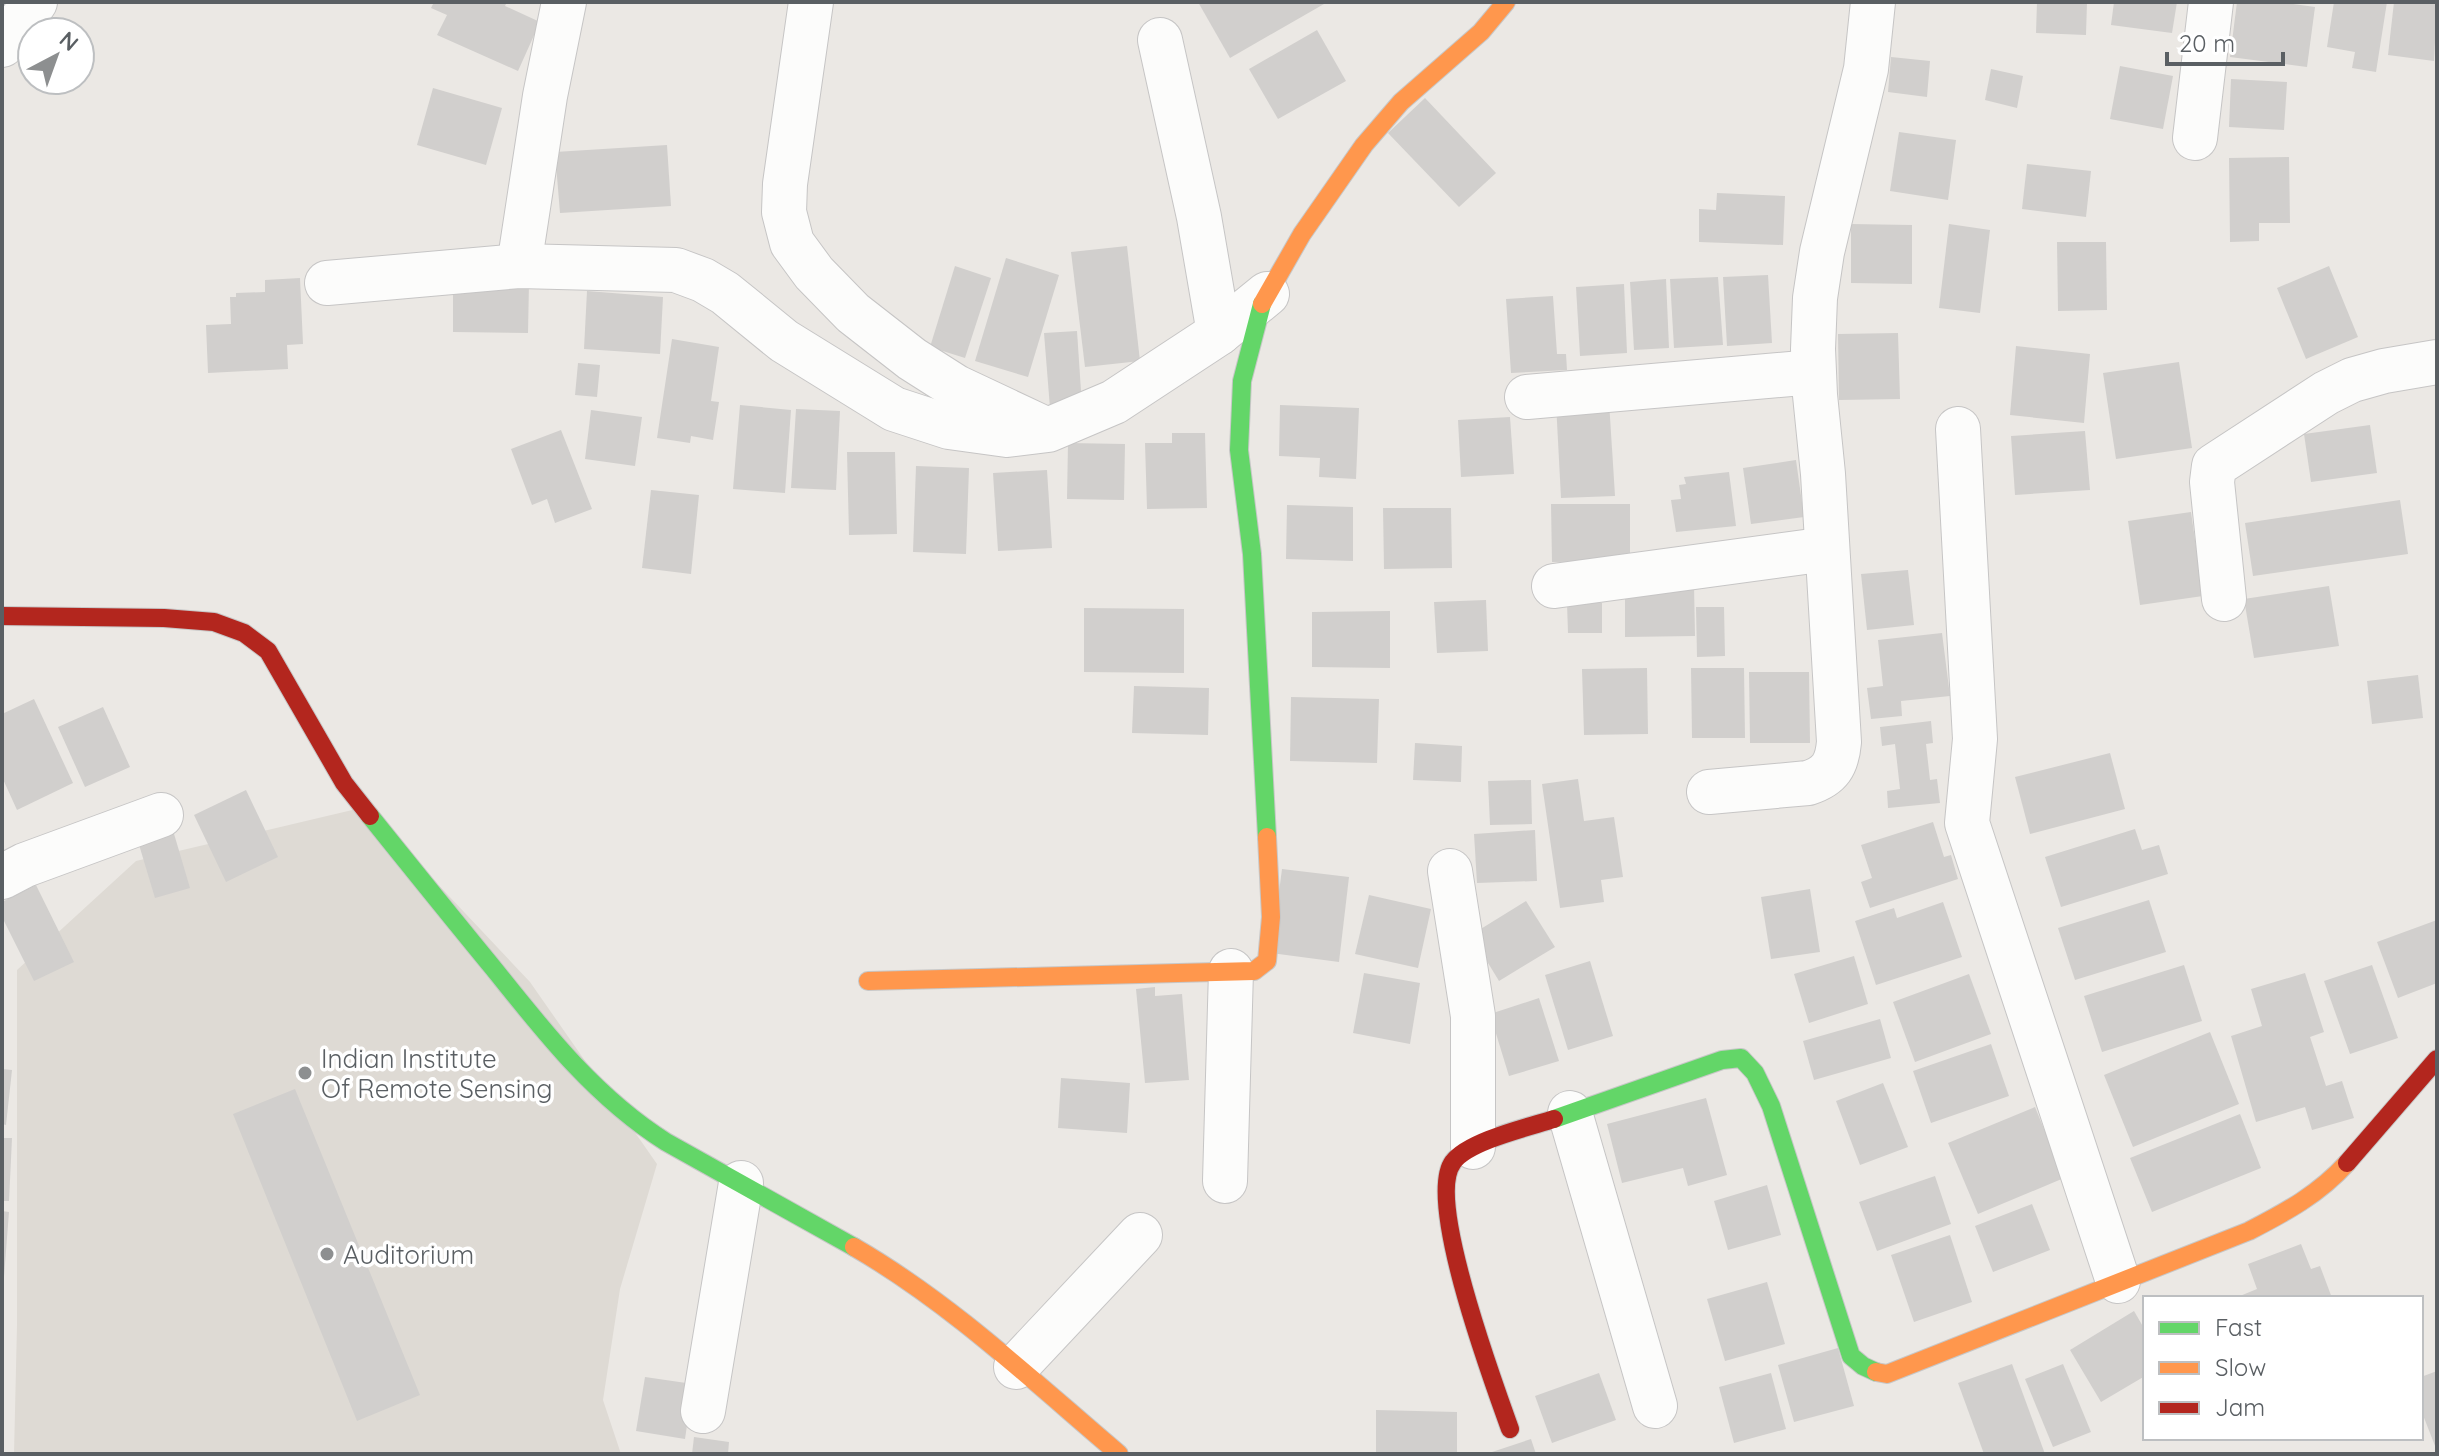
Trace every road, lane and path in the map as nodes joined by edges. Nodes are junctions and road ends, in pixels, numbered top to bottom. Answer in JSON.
{"nodes":[{"id":1,"x":35,"y":2,"type":"edge"},
{"id":2,"x":564,"y":2,"type":"edge"},
{"id":3,"x":811,"y":2,"type":"edge"},
{"id":4,"x":1506,"y":2,"type":"edge"},
{"id":5,"x":1873,"y":2,"type":"edge"},
{"id":6,"x":2211,"y":2,"type":"edge"},
{"id":7,"x":1160,"y":40,"type":"dead end"},
{"id":8,"x":2,"y":45,"type":"edge"},
{"id":9,"x":2195,"y":138,"type":"dead end"},
{"id":10,"x":519,"y":266,"type":"junction"},
{"id":11,"x":327,"y":283,"type":"dead end"},
{"id":12,"x":1267,"y":294,"type":"junction"},
{"id":13,"x":1219,"y":333,"type":"junction"},
{"id":14,"x":2437,"y":362,"type":"edge"},
{"id":15,"x":1813,"y":372,"type":"junction"},
{"id":16,"x":1527,"y":397,"type":"dead end"},
{"id":17,"x":1958,"y":429,"type":"dead end"},
{"id":18,"x":1047,"y":430,"type":"junction"},
{"id":19,"x":1827,"y":549,"type":"junction"},
{"id":20,"x":1554,"y":586,"type":"dead end"},
{"id":21,"x":2224,"y":599,"type":"dead end"},
{"id":22,"x":2,"y":616,"type":"edge"},
{"id":23,"x":1709,"y":792,"type":"dead end"},
{"id":24,"x":161,"y":815,"type":"dead end"},
{"id":25,"x":1450,"y":871,"type":"dead end"},
{"id":26,"x":2,"y":877,"type":"edge"},
{"id":27,"x":1231,"y":971,"type":"junction"},
{"id":28,"x":868,"y":981,"type":"dead end"},
{"id":29,"x":2437,"y":1059,"type":"edge"},
{"id":30,"x":1570,"y":1113,"type":"junction"},
{"id":31,"x":1473,"y":1147,"type":"junction"},
{"id":32,"x":1225,"y":1181,"type":"dead end"},
{"id":33,"x":741,"y":1183,"type":"junction"},
{"id":34,"x":1140,"y":1235,"type":"dead end"},
{"id":35,"x":2118,"y":1281,"type":"junction"},
{"id":36,"x":1016,"y":1367,"type":"junction"},
{"id":37,"x":1655,"y":1406,"type":"dead end"},
{"id":38,"x":703,"y":1411,"type":"dead end"},
{"id":39,"x":1510,"y":1429,"type":"dead end"},
{"id":40,"x":1119,"y":1454,"type":"edge"}],
"edges":[{"from":1,"to":8,"type":"street"},
{"from":2,"to":10,"type":"street"},
{"from":3,"to":18,"type":"street"},
{"from":4,"to":12,"type":"street"},
{"from":5,"to":15,"type":"street"},
{"from":6,"to":9,"type":"street"},
{"from":7,"to":13,"type":"street"},
{"from":10,"to":11,"type":"street"},
{"from":10,"to":18,"type":"street"},
{"from":12,"to":13,"type":"street"},
{"from":12,"to":27,"type":"street"},
{"from":13,"to":18,"type":"street"},
{"from":14,"to":21,"type":"street"},
{"from":15,"to":16,"type":"street"},
{"from":15,"to":19,"type":"street"},
{"from":17,"to":35,"type":"street"},
{"from":19,"to":20,"type":"street"},
{"from":19,"to":23,"type":"street"},
{"from":22,"to":33,"type":"street"},
{"from":24,"to":26,"type":"street"},
{"from":25,"to":31,"type":"street"},
{"from":27,"to":28,"type":"street"},
{"from":27,"to":32,"type":"street"},
{"from":29,"to":35,"type":"street"},
{"from":30,"to":31,"type":"street"},
{"from":30,"to":35,"type":"street"},
{"from":30,"to":37,"type":"street"},
{"from":31,"to":39,"type":"street"},
{"from":33,"to":36,"type":"street"},
{"from":33,"to":38,"type":"street"},
{"from":34,"to":36,"type":"street"},
{"from":36,"to":40,"type":"street"}]}
